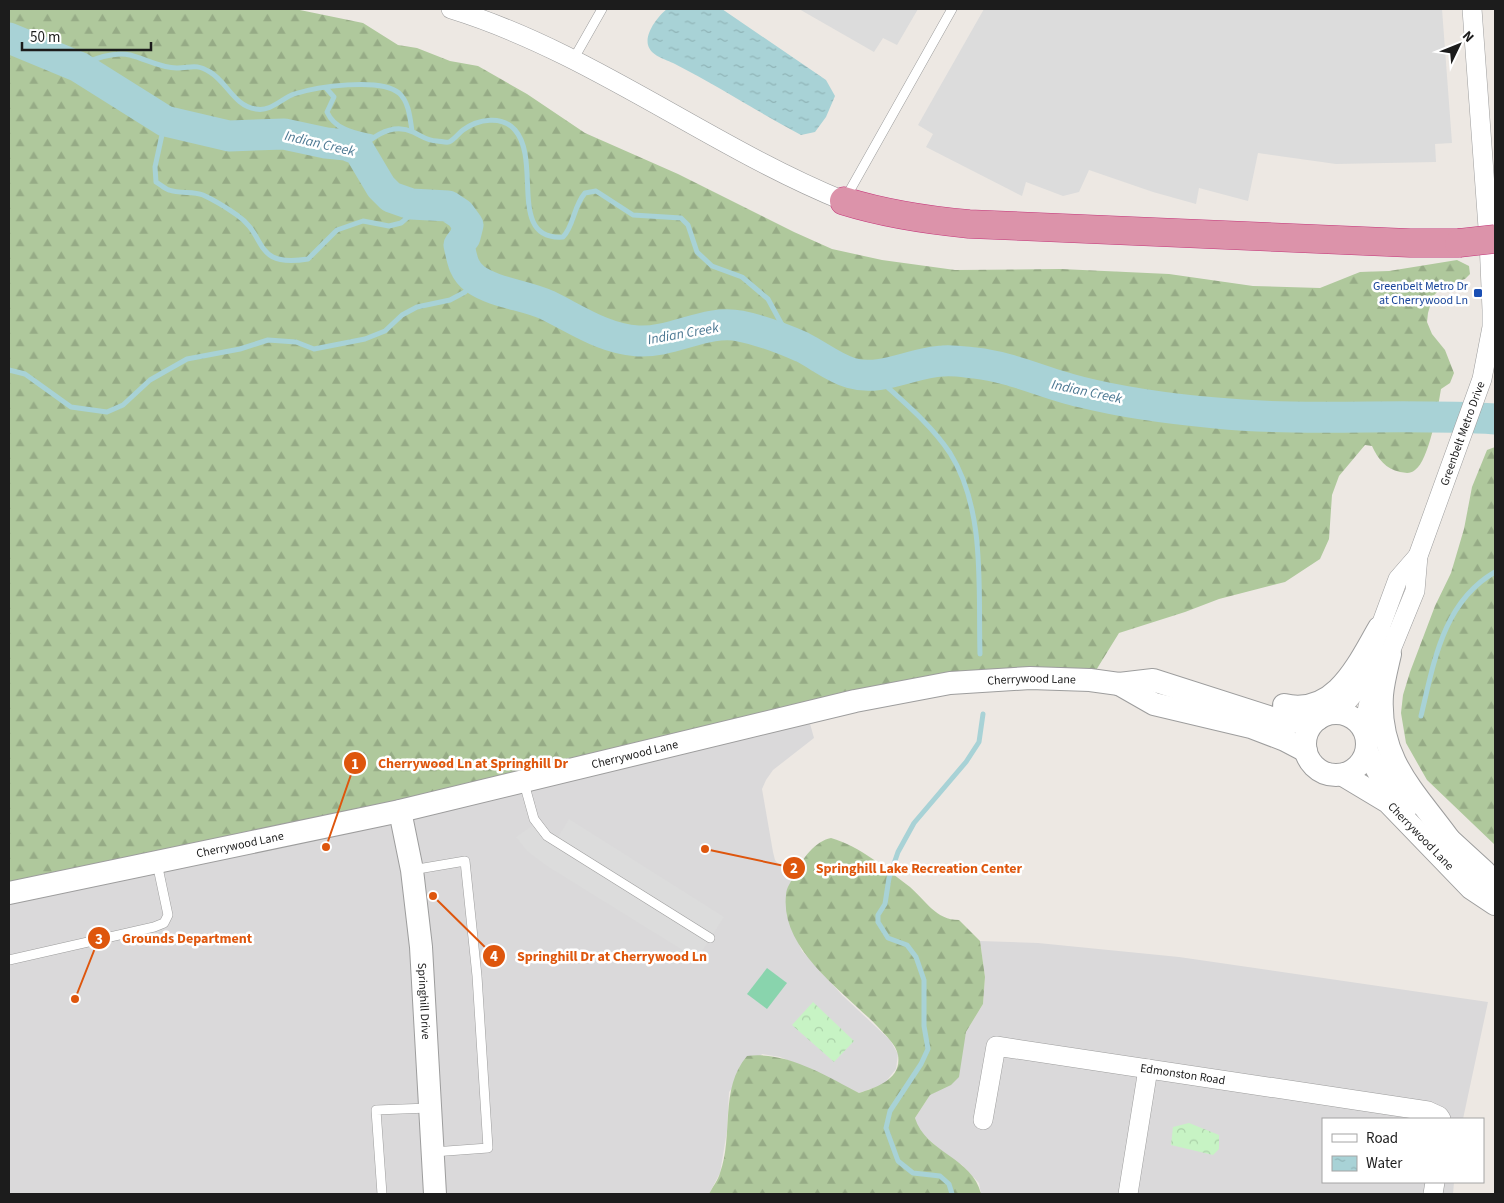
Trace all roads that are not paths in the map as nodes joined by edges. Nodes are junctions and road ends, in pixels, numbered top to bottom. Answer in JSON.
{"nodes":[{"id":1,"x":451,"y":9,"type":"edge"},
{"id":2,"x":602,"y":9,"type":"edge"},
{"id":3,"x":952,"y":9,"type":"edge"},
{"id":4,"x":1472,"y":9,"type":"edge"},
{"id":5,"x":573,"y":60,"type":"junction"},
{"id":6,"x":844,"y":201,"type":"junction"},
{"id":7,"x":1495,"y":239,"type":"edge"},
{"id":8,"x":1418,"y":556,"type":"junction"},
{"id":9,"x":1379,"y":628,"type":"junction"},
{"id":10,"x":1390,"y":654,"type":"junction"},
{"id":11,"x":1119,"y":684,"type":"junction"},
{"id":12,"x":1199,"y":694,"type":"junction"},
{"id":13,"x":1328,"y":716,"type":"junction"},
{"id":14,"x":1365,"y":741,"type":"junction"},
{"id":15,"x":1306,"y":751,"type":"junction"},
{"id":16,"x":1343,"y":775,"type":"junction"},
{"id":17,"x":523,"y":782,"type":"junction"},
{"id":18,"x":400,"y":811,"type":"junction"},
{"id":19,"x":1449,"y":839,"type":"junction"},
{"id":20,"x":157,"y":863,"type":"junction"},
{"id":21,"x":412,"y":870,"type":"junction"},
{"id":22,"x":9,"y":893,"type":"edge"},
{"id":23,"x":1495,"y":895,"type":"edge"},
{"id":24,"x":1495,"y":904,"type":"edge"},
{"id":25,"x":710,"y":938,"type":"dead end"},
{"id":26,"x":9,"y":960,"type":"edge"},
{"id":27,"x":1148,"y":1069,"type":"junction"},
{"id":28,"x":430,"y":1108,"type":"junction"},
{"id":29,"x":1440,"y":1118,"type":"edge"},
{"id":30,"x":983,"y":1120,"type":"dead end"},
{"id":31,"x":433,"y":1152,"type":"junction"},
{"id":32,"x":382,"y":1194,"type":"edge"},
{"id":33,"x":436,"y":1194,"type":"edge"},
{"id":34,"x":1128,"y":1194,"type":"edge"}],
"edges":[{"from":1,"to":5,"type":"street"},
{"from":2,"to":5,"type":"lane"},
{"from":3,"to":6,"type":"lane"},
{"from":4,"to":8,"type":"street","name":"Greenbelt Metro Drive"},
{"from":5,"to":6,"type":"street"},
{"from":6,"to":7,"type":"highway","bridge":true},
{"from":8,"to":9,"type":"street","name":"Greenbelt Metro Drive"},
{"from":8,"to":10,"type":"street","name":"Greenbelt Metro Drive"},
{"from":9,"to":12,"type":"street"},
{"from":9,"to":13,"type":"street","name":"Greenbelt Metro Drive"},
{"from":10,"to":14,"type":"street","name":"Greenbelt Metro Drive"},
{"from":10,"to":19,"type":"street"},
{"from":11,"to":12,"type":"street","name":"Cherrywood Lane"},
{"from":11,"to":15,"type":"street","name":"Cherrywood Lane"},
{"from":11,"to":17,"type":"street","name":"Cherrywood Lane"},
{"from":12,"to":13,"type":"street","name":"Cherrywood Lane"},
{"from":13,"to":14,"type":"street"},
{"from":13,"to":15,"type":"street"},
{"from":14,"to":16,"type":"street"},
{"from":14,"to":19,"type":"street","name":"Cherrywood Lane"},
{"from":15,"to":16,"type":"street"},
{"from":16,"to":24,"type":"street","name":"Cherrywood Lane"},
{"from":17,"to":18,"type":"street","name":"Cherrywood Lane"},
{"from":17,"to":25,"type":"lane"},
{"from":18,"to":20,"type":"street","name":"Cherrywood Lane"},
{"from":18,"to":21,"type":"street","name":"Springhill Drive"},
{"from":19,"to":23,"type":"street","name":"Cherrywood Lane"},
{"from":20,"to":22,"type":"street","name":"Cherrywood Lane"},
{"from":20,"to":26,"type":"lane"},
{"from":21,"to":28,"type":"street","name":"Springhill Drive"},
{"from":21,"to":31,"type":"lane"},
{"from":27,"to":29,"type":"street","name":"Edmonston Road"},
{"from":27,"to":30,"type":"street","name":"Edmonston Road"},
{"from":27,"to":34,"type":"street"},
{"from":28,"to":31,"type":"street","name":"Springhill Drive"},
{"from":28,"to":32,"type":"lane"},
{"from":31,"to":33,"type":"street","name":"Springhill Drive"}]}
